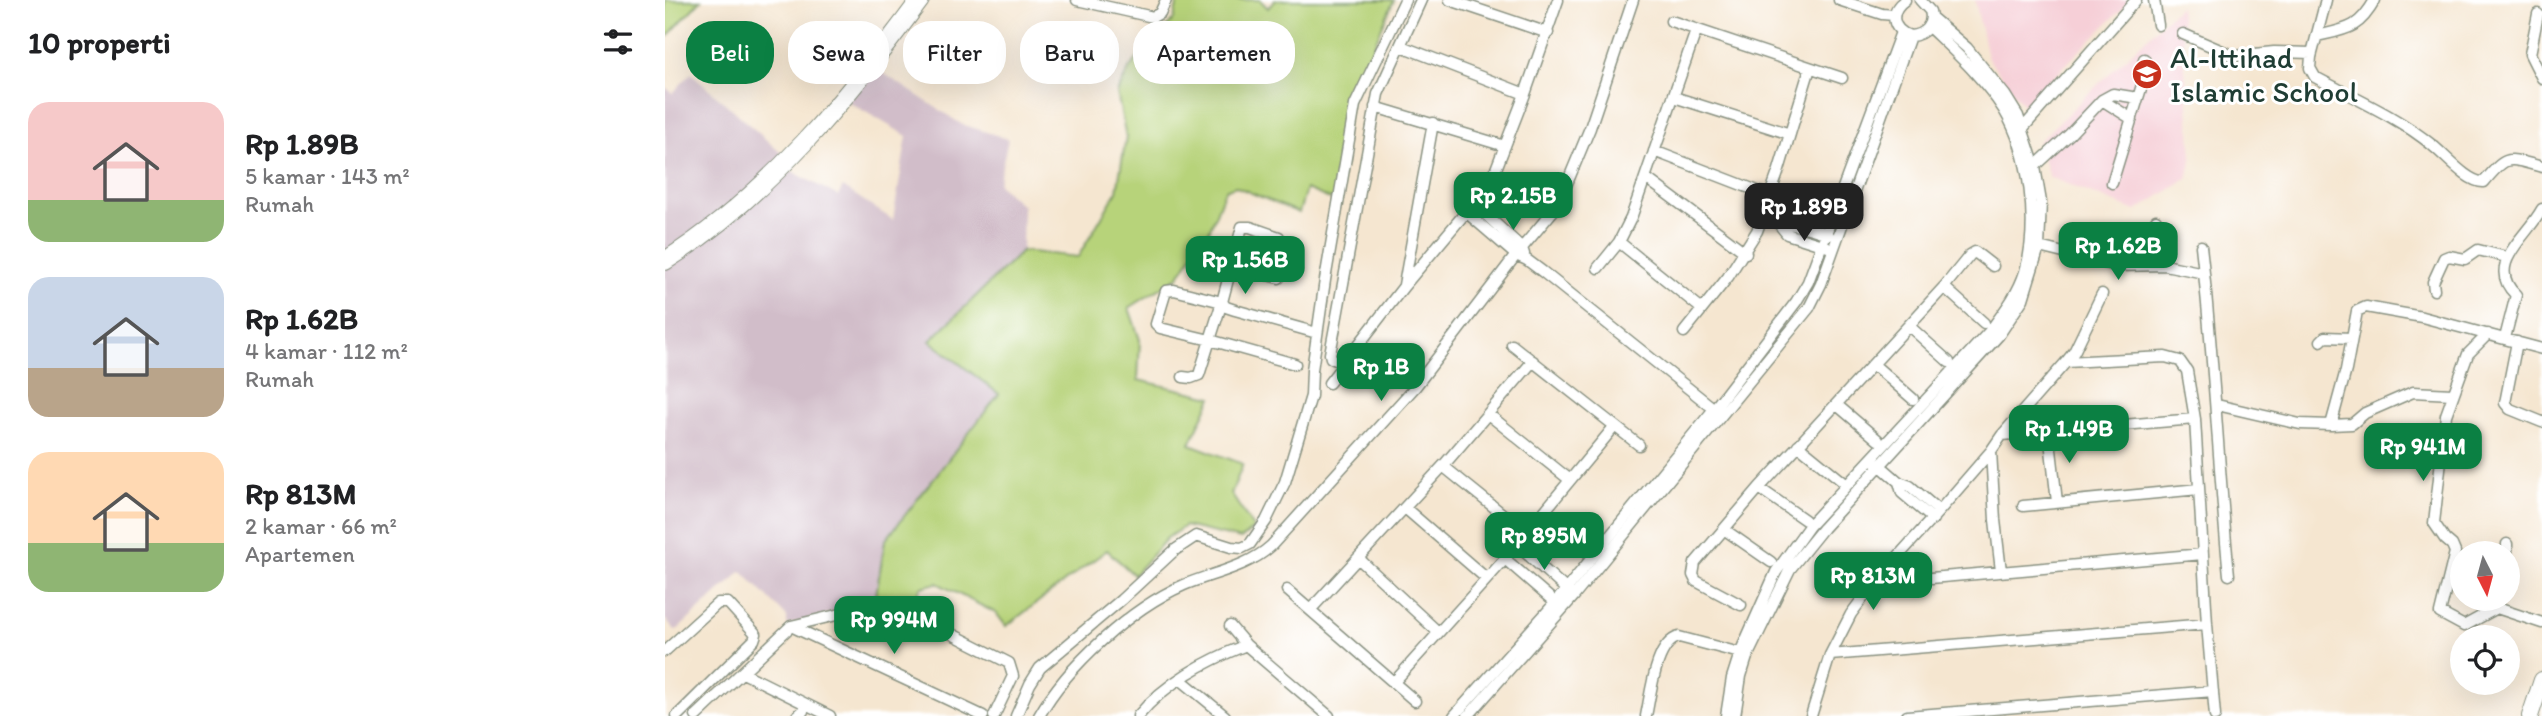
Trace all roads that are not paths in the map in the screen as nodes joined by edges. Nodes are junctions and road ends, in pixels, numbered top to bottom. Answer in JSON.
{"nodes":[{"id":1,"x":920,"y":0,"type":"edge"},
{"id":2,"x":1077,"y":0,"type":"edge"},
{"id":3,"x":1166,"y":0,"type":"edge"},
{"id":4,"x":1405,"y":0,"type":"edge"},
{"id":5,"x":1421,"y":0,"type":"edge"},
{"id":6,"x":1450,"y":0,"type":"edge"},
{"id":7,"x":1558,"y":0,"type":"edge"},
{"id":8,"x":1633,"y":0,"type":"edge"},
{"id":9,"x":1839,"y":0,"type":"edge"},
{"id":10,"x":1905,"y":0,"type":"edge"},
{"id":11,"x":1920,"y":0,"type":"edge"},
{"id":12,"x":2136,"y":0,"type":"edge"},
{"id":13,"x":2154,"y":0,"type":"edge"},
{"id":14,"x":2326,"y":0,"type":"edge"},
{"id":15,"x":2375,"y":0,"type":"edge"},
{"id":16,"x":2538,"y":14,"type":"dead end"},
{"id":17,"x":1894,"y":15,"type":"junction"},
{"id":18,"x":1671,"y":21,"type":"dead end"},
{"id":19,"x":1930,"y":22,"type":"junction"},
{"id":20,"x":2158,"y":24,"type":"dead end"},
{"id":21,"x":1696,"y":31,"type":"junction"},
{"id":22,"x":1548,"y":33,"type":"junction"},
{"id":23,"x":1906,"y":34,"type":"junction"},
{"id":24,"x":2183,"y":34,"type":"dead end"},
{"id":25,"x":2317,"y":36,"type":"junction"},
{"id":26,"x":1401,"y":47,"type":"junction"},
{"id":27,"x":2311,"y":53,"type":"junction"},
{"id":28,"x":2144,"y":59,"type":"dead end"},
{"id":29,"x":2537,"y":62,"type":"edge"},
{"id":30,"x":1810,"y":68,"type":"junction"},
{"id":31,"x":1842,"y":78,"type":"dead end"},
{"id":32,"x":2542,"y":78,"type":"edge"},
{"id":33,"x":1525,"y":94,"type":"junction"},
{"id":34,"x":1674,"y":97,"type":"junction"},
{"id":35,"x":2138,"y":98,"type":"junction"},
{"id":36,"x":2102,"y":100,"type":"junction"},
{"id":37,"x":1375,"y":107,"type":"junction"},
{"id":38,"x":2132,"y":119,"type":"junction"},
{"id":39,"x":1433,"y":122,"type":"junction"},
{"id":40,"x":2023,"y":128,"type":"junction"},
{"id":41,"x":1790,"y":134,"type":"junction"},
{"id":42,"x":1505,"y":146,"type":"junction"},
{"id":43,"x":1654,"y":151,"type":"junction"},
{"id":44,"x":2542,"y":167,"type":"edge"},
{"id":45,"x":2031,"y":170,"type":"junction"},
{"id":46,"x":1646,"y":177,"type":"junction"},
{"id":47,"x":2112,"y":183,"type":"dead end"},
{"id":48,"x":1768,"y":195,"type":"junction"},
{"id":49,"x":1469,"y":207,"type":"junction"},
{"id":50,"x":2542,"y":209,"type":"edge"},
{"id":51,"x":1762,"y":217,"type":"junction"},
{"id":52,"x":2156,"y":220,"type":"dead end"},
{"id":53,"x":1778,"y":223,"type":"junction"},
{"id":54,"x":1826,"y":233,"type":"junction"},
{"id":55,"x":1279,"y":237,"type":"dead end"},
{"id":56,"x":1619,"y":242,"type":"junction"},
{"id":57,"x":1821,"y":244,"type":"junction"},
{"id":58,"x":1835,"y":244,"type":"junction"},
{"id":59,"x":2039,"y":244,"type":"junction"},
{"id":60,"x":2201,"y":246,"type":"dead end"},
{"id":61,"x":1745,"y":253,"type":"junction"},
{"id":62,"x":1521,"y":255,"type":"junction"},
{"id":63,"x":2506,"y":257,"type":"junction"},
{"id":64,"x":665,"y":261,"type":"edge"},
{"id":65,"x":1231,"y":266,"type":"junction"},
{"id":66,"x":1993,"y":266,"type":"dead end"},
{"id":67,"x":1598,"y":268,"type":"dead end"},
{"id":68,"x":2204,"y":273,"type":"junction"},
{"id":69,"x":1279,"y":278,"type":"dead end"},
{"id":70,"x":1404,"y":286,"type":"junction"},
{"id":71,"x":1944,"y":287,"type":"junction"},
{"id":72,"x":2434,"y":290,"type":"dead end"},
{"id":73,"x":2102,"y":294,"type":"dead end"},
{"id":74,"x":1222,"y":302,"type":"junction"},
{"id":75,"x":1702,"y":309,"type":"junction"},
{"id":76,"x":1984,"y":323,"type":"dead end"},
{"id":77,"x":1909,"y":326,"type":"junction"},
{"id":78,"x":1684,"y":331,"type":"dead end"},
{"id":79,"x":1317,"y":332,"type":"junction"},
{"id":80,"x":2488,"y":334,"type":"junction"},
{"id":81,"x":2352,"y":338,"type":"junction"},
{"id":82,"x":2505,"y":338,"type":"junction"},
{"id":83,"x":1210,"y":340,"type":"junction"},
{"id":84,"x":2321,"y":341,"type":"dead end"},
{"id":85,"x":2517,"y":342,"type":"junction"},
{"id":86,"x":1512,"y":345,"type":"dead end"},
{"id":87,"x":2542,"y":349,"type":"edge"},
{"id":88,"x":1533,"y":361,"type":"junction"},
{"id":89,"x":1949,"y":362,"type":"dead end"},
{"id":90,"x":2066,"y":362,"type":"junction"},
{"id":91,"x":1343,"y":363,"type":"junction"},
{"id":92,"x":1295,"y":364,"type":"dead end"},
{"id":93,"x":1873,"y":364,"type":"junction"},
{"id":94,"x":1183,"y":377,"type":"dead end"},
{"id":95,"x":1329,"y":383,"type":"dead end"},
{"id":96,"x":2452,"y":394,"type":"junction"},
{"id":97,"x":1913,"y":399,"type":"dead end"},
{"id":98,"x":1837,"y":405,"type":"junction"},
{"id":99,"x":2217,"y":405,"type":"junction"},
{"id":100,"x":1718,"y":413,"type":"junction"},
{"id":101,"x":1488,"y":414,"type":"junction"},
{"id":102,"x":2195,"y":419,"type":"junction"},
{"id":103,"x":2542,"y":422,"type":"edge"},
{"id":104,"x":2331,"y":425,"type":"junction"},
{"id":105,"x":1614,"y":427,"type":"junction"},
{"id":106,"x":2049,"y":432,"type":"junction"},
{"id":107,"x":2002,"y":435,"type":"junction"},
{"id":108,"x":1878,"y":440,"type":"dead end"},
{"id":109,"x":1639,"y":445,"type":"dead end"},
{"id":110,"x":1798,"y":445,"type":"junction"},
{"id":111,"x":1991,"y":451,"type":"junction"},
{"id":112,"x":1875,"y":461,"type":"junction"},
{"id":113,"x":1443,"y":466,"type":"junction"},
{"id":114,"x":1570,"y":480,"type":"junction"},
{"id":115,"x":1847,"y":485,"type":"junction"},
{"id":116,"x":1759,"y":488,"type":"junction"},
{"id":117,"x":2199,"y":489,"type":"junction"},
{"id":118,"x":2057,"y":502,"type":"junction"},
{"id":119,"x":2023,"y":506,"type":"dead end"},
{"id":120,"x":1405,"y":508,"type":"junction"},
{"id":121,"x":1936,"y":515,"type":"junction"},
{"id":122,"x":1805,"y":520,"type":"dead end"},
{"id":123,"x":1725,"y":530,"type":"junction"},
{"id":124,"x":1526,"y":533,"type":"junction"},
{"id":125,"x":2450,"y":543,"type":"edge"},
{"id":126,"x":1517,"y":545,"type":"junction"},
{"id":127,"x":2203,"y":554,"type":"junction"},
{"id":128,"x":1359,"y":559,"type":"junction"},
{"id":129,"x":1505,"y":559,"type":"junction"},
{"id":130,"x":1771,"y":562,"type":"dead end"},
{"id":131,"x":2001,"y":571,"type":"junction"},
{"id":132,"x":2450,"y":572,"type":"edge"},
{"id":133,"x":2229,"y":575,"type":"dead end"},
{"id":134,"x":1487,"y":579,"type":"junction"},
{"id":135,"x":1874,"y":583,"type":"junction"},
{"id":136,"x":1287,"y":590,"type":"dead end"},
{"id":137,"x":1570,"y":593,"type":"junction"},
{"id":138,"x":1741,"y":605,"type":"dead end"},
{"id":139,"x":1559,"y":606,"type":"junction"},
{"id":140,"x":1311,"y":610,"type":"junction"},
{"id":141,"x":2487,"y":611,"type":"edge"},
{"id":142,"x":2517,"y":611,"type":"edge"},
{"id":143,"x":2542,"y":623,"type":"edge"},
{"id":144,"x":2207,"y":624,"type":"junction"},
{"id":145,"x":791,"y":626,"type":"junction"},
{"id":146,"x":1230,"y":626,"type":"dead end"},
{"id":147,"x":1438,"y":632,"type":"junction"},
{"id":148,"x":1246,"y":645,"type":"junction"},
{"id":149,"x":665,"y":652,"type":"edge"},
{"id":150,"x":1740,"y":653,"type":"junction"},
{"id":151,"x":1830,"y":655,"type":"junction"},
{"id":152,"x":743,"y":673,"type":"junction"},
{"id":153,"x":1180,"y":679,"type":"junction"},
{"id":154,"x":2542,"y":680,"type":"edge"},
{"id":155,"x":1394,"y":682,"type":"junction"},
{"id":156,"x":2213,"y":691,"type":"junction"},
{"id":157,"x":1415,"y":701,"type":"dead end"},
{"id":158,"x":802,"y":712,"type":"edge"},
{"id":159,"x":677,"y":716,"type":"edge"},
{"id":160,"x":696,"y":716,"type":"edge"},
{"id":161,"x":830,"y":716,"type":"edge"},
{"id":162,"x":983,"y":716,"type":"edge"},
{"id":163,"x":994,"y":716,"type":"edge"},
{"id":164,"x":1016,"y":716,"type":"edge"},
{"id":165,"x":1039,"y":716,"type":"edge"},
{"id":166,"x":1138,"y":716,"type":"edge"},
{"id":167,"x":1225,"y":716,"type":"edge"},
{"id":168,"x":1329,"y":716,"type":"edge"},
{"id":169,"x":1454,"y":716,"type":"edge"},
{"id":170,"x":1468,"y":716,"type":"edge"},
{"id":171,"x":1646,"y":716,"type":"edge"},
{"id":172,"x":1726,"y":716,"type":"edge"},
{"id":173,"x":1735,"y":716,"type":"edge"},
{"id":174,"x":1811,"y":716,"type":"edge"},
{"id":175,"x":1906,"y":716,"type":"edge"},
{"id":176,"x":2215,"y":716,"type":"edge"},
{"id":177,"x":2530,"y":716,"type":"edge"}],
"edges":[{"from":1,"to":64,"type":"main road"},
{"from":2,"to":3,"type":"street"},
{"from":4,"to":79,"type":"street"},
{"from":5,"to":26,"type":"street"},
{"from":6,"to":22,"type":"street"},
{"from":7,"to":22,"type":"street"},
{"from":8,"to":62,"type":"street"},
{"from":9,"to":17,"type":"street"},
{"from":10,"to":17,"type":"street"},
{"from":11,"to":19,"type":"street"},
{"from":12,"to":40,"type":"street"},
{"from":13,"to":20,"type":"street"},
{"from":14,"to":25,"type":"street"},
{"from":15,"to":25,"type":"street"},
{"from":16,"to":29,"type":"street"},
{"from":17,"to":23,"type":"street"},
{"from":18,"to":21,"type":"street"},
{"from":19,"to":23,"type":"street"},
{"from":19,"to":40,"type":"street"},
{"from":19,"to":45,"type":"street"},
{"from":21,"to":30,"type":"street"},
{"from":21,"to":34,"type":"street"},
{"from":22,"to":33,"type":"street"},
{"from":23,"to":54,"type":"street"},
{"from":23,"to":58,"type":"street"},
{"from":24,"to":27,"type":"street"},
{"from":25,"to":27,"type":"street"},
{"from":26,"to":33,"type":"street"},
{"from":26,"to":37,"type":"street"},
{"from":27,"to":44,"type":"street"},
{"from":28,"to":35,"type":"street"},
{"from":29,"to":32,"type":"street"},
{"from":30,"to":31,"type":"street"},
{"from":30,"to":41,"type":"street"},
{"from":33,"to":42,"type":"street"},
{"from":34,"to":41,"type":"street"},
{"from":34,"to":43,"type":"street"},
{"from":35,"to":36,"type":"street"},
{"from":35,"to":38,"type":"street"},
{"from":36,"to":38,"type":"street"},
{"from":36,"to":45,"type":"street"},
{"from":37,"to":39,"type":"street"},
{"from":37,"to":91,"type":"street"},
{"from":38,"to":47,"type":"street"},
{"from":39,"to":42,"type":"street"},
{"from":39,"to":70,"type":"street"},
{"from":40,"to":45,"type":"street"},
{"from":41,"to":48,"type":"street"},
{"from":42,"to":49,"type":"street"},
{"from":43,"to":46,"type":"street"},
{"from":43,"to":48,"type":"street"},
{"from":45,"to":59,"type":"street"},
{"from":45,"to":112,"type":"street"},
{"from":46,"to":56,"type":"street"},
{"from":46,"to":61,"type":"street"},
{"from":48,"to":51,"type":"street"},
{"from":49,"to":62,"type":"street"},
{"from":49,"to":70,"type":"street"},
{"from":50,"to":63,"type":"street"},
{"from":51,"to":53,"type":"street"},
{"from":51,"to":61,"type":"street"},
{"from":52,"to":59,"type":"street"},
{"from":53,"to":54,"type":"street"},
{"from":53,"to":57,"type":"street"},
{"from":54,"to":57,"type":"street"},
{"from":54,"to":58,"type":"street"},
{"from":55,"to":65,"type":"street"},
{"from":56,"to":67,"type":"street"},
{"from":56,"to":75,"type":"street"},
{"from":57,"to":58,"type":"street"},
{"from":57,"to":100,"type":"street"},
{"from":58,"to":100,"type":"street"},
{"from":59,"to":68,"type":"street"},
{"from":59,"to":112,"type":"street"},
{"from":60,"to":68,"type":"street"},
{"from":61,"to":75,"type":"street"},
{"from":62,"to":100,"type":"street"},
{"from":62,"to":165,"type":"street"},
{"from":63,"to":72,"type":"street"},
{"from":63,"to":82,"type":"street"},
{"from":65,"to":69,"type":"street"},
{"from":65,"to":74,"type":"street"},
{"from":66,"to":71,"type":"street"},
{"from":68,"to":99,"type":"street"},
{"from":70,"to":91,"type":"street"},
{"from":71,"to":76,"type":"street"},
{"from":71,"to":77,"type":"street"},
{"from":73,"to":90,"type":"street"},
{"from":74,"to":79,"type":"street"},
{"from":74,"to":83,"type":"street"},
{"from":74,"to":83,"type":"street"},
{"from":75,"to":78,"type":"street"},
{"from":77,"to":89,"type":"street"},
{"from":77,"to":93,"type":"street"},
{"from":79,"to":164,"type":"street"},
{"from":80,"to":81,"type":"street"},
{"from":80,"to":82,"type":"street"},
{"from":80,"to":96,"type":"street"},
{"from":81,"to":84,"type":"street"},
{"from":81,"to":104,"type":"street"},
{"from":82,"to":85,"type":"street"},
{"from":83,"to":92,"type":"street"},
{"from":83,"to":94,"type":"street"},
{"from":85,"to":87,"type":"street"},
{"from":85,"to":103,"type":"street"},
{"from":86,"to":88,"type":"street"},
{"from":88,"to":101,"type":"street"},
{"from":88,"to":105,"type":"street"},
{"from":90,"to":102,"type":"street"},
{"from":90,"to":107,"type":"street"},
{"from":91,"to":95,"type":"street"},
{"from":93,"to":97,"type":"street"},
{"from":93,"to":98,"type":"street"},
{"from":96,"to":104,"type":"street"},
{"from":96,"to":125,"type":"street"},
{"from":98,"to":108,"type":"street"},
{"from":98,"to":110,"type":"street"},
{"from":99,"to":104,"type":"street"},
{"from":99,"to":133,"type":"street"},
{"from":100,"to":137,"type":"street"},
{"from":101,"to":113,"type":"street"},
{"from":101,"to":114,"type":"street"},
{"from":102,"to":106,"type":"street"},
{"from":102,"to":117,"type":"street"},
{"from":105,"to":109,"type":"street"},
{"from":105,"to":114,"type":"street"},
{"from":106,"to":107,"type":"street"},
{"from":106,"to":118,"type":"street"},
{"from":107,"to":111,"type":"street"},
{"from":110,"to":115,"type":"street"},
{"from":110,"to":116,"type":"street"},
{"from":111,"to":121,"type":"street"},
{"from":111,"to":131,"type":"street"},
{"from":112,"to":115,"type":"street"},
{"from":112,"to":121,"type":"street"},
{"from":112,"to":173,"type":"street"},
{"from":113,"to":120,"type":"street"},
{"from":113,"to":124,"type":"street"},
{"from":114,"to":124,"type":"street"},
{"from":115,"to":150,"type":"street"},
{"from":116,"to":122,"type":"street"},
{"from":116,"to":123,"type":"street"},
{"from":117,"to":118,"type":"street"},
{"from":117,"to":127,"type":"street"},
{"from":118,"to":119,"type":"street"},
{"from":120,"to":128,"type":"street"},
{"from":120,"to":134,"type":"street"},
{"from":121,"to":135,"type":"street"},
{"from":123,"to":130,"type":"street"},
{"from":123,"to":138,"type":"street"},
{"from":124,"to":126,"type":"street"},
{"from":126,"to":129,"type":"street"},
{"from":126,"to":137,"type":"street"},
{"from":127,"to":131,"type":"street"},
{"from":127,"to":144,"type":"street"},
{"from":128,"to":140,"type":"street"},
{"from":128,"to":147,"type":"street"},
{"from":129,"to":134,"type":"street"},
{"from":129,"to":139,"type":"street"},
{"from":131,"to":135,"type":"street"},
{"from":132,"to":141,"type":"street"},
{"from":134,"to":147,"type":"street"},
{"from":135,"to":151,"type":"street"},
{"from":136,"to":140,"type":"street"},
{"from":137,"to":139,"type":"street"},
{"from":139,"to":169,"type":"street"},
{"from":139,"to":170,"type":"street"},
{"from":140,"to":155,"type":"street"},
{"from":142,"to":143,"type":"street"},
{"from":144,"to":151,"type":"street"},
{"from":144,"to":156,"type":"street"},
{"from":145,"to":152,"type":"street"},
{"from":145,"to":162,"type":"street"},
{"from":145,"to":163,"type":"street"},
{"from":146,"to":148,"type":"street"},
{"from":147,"to":155,"type":"street"},
{"from":148,"to":153,"type":"street"},
{"from":148,"to":168,"type":"street"},
{"from":149,"to":159,"type":"street"},
{"from":150,"to":171,"type":"street"},
{"from":150,"to":172,"type":"street"},
{"from":151,"to":174,"type":"street"},
{"from":152,"to":158,"type":"street"},
{"from":152,"to":160,"type":"street"},
{"from":153,"to":166,"type":"street"},
{"from":153,"to":167,"type":"street"},
{"from":154,"to":177,"type":"main road"},
{"from":155,"to":157,"type":"street"},
{"from":156,"to":175,"type":"street"},
{"from":156,"to":176,"type":"street"},
{"from":158,"to":161,"type":"street"}]}
